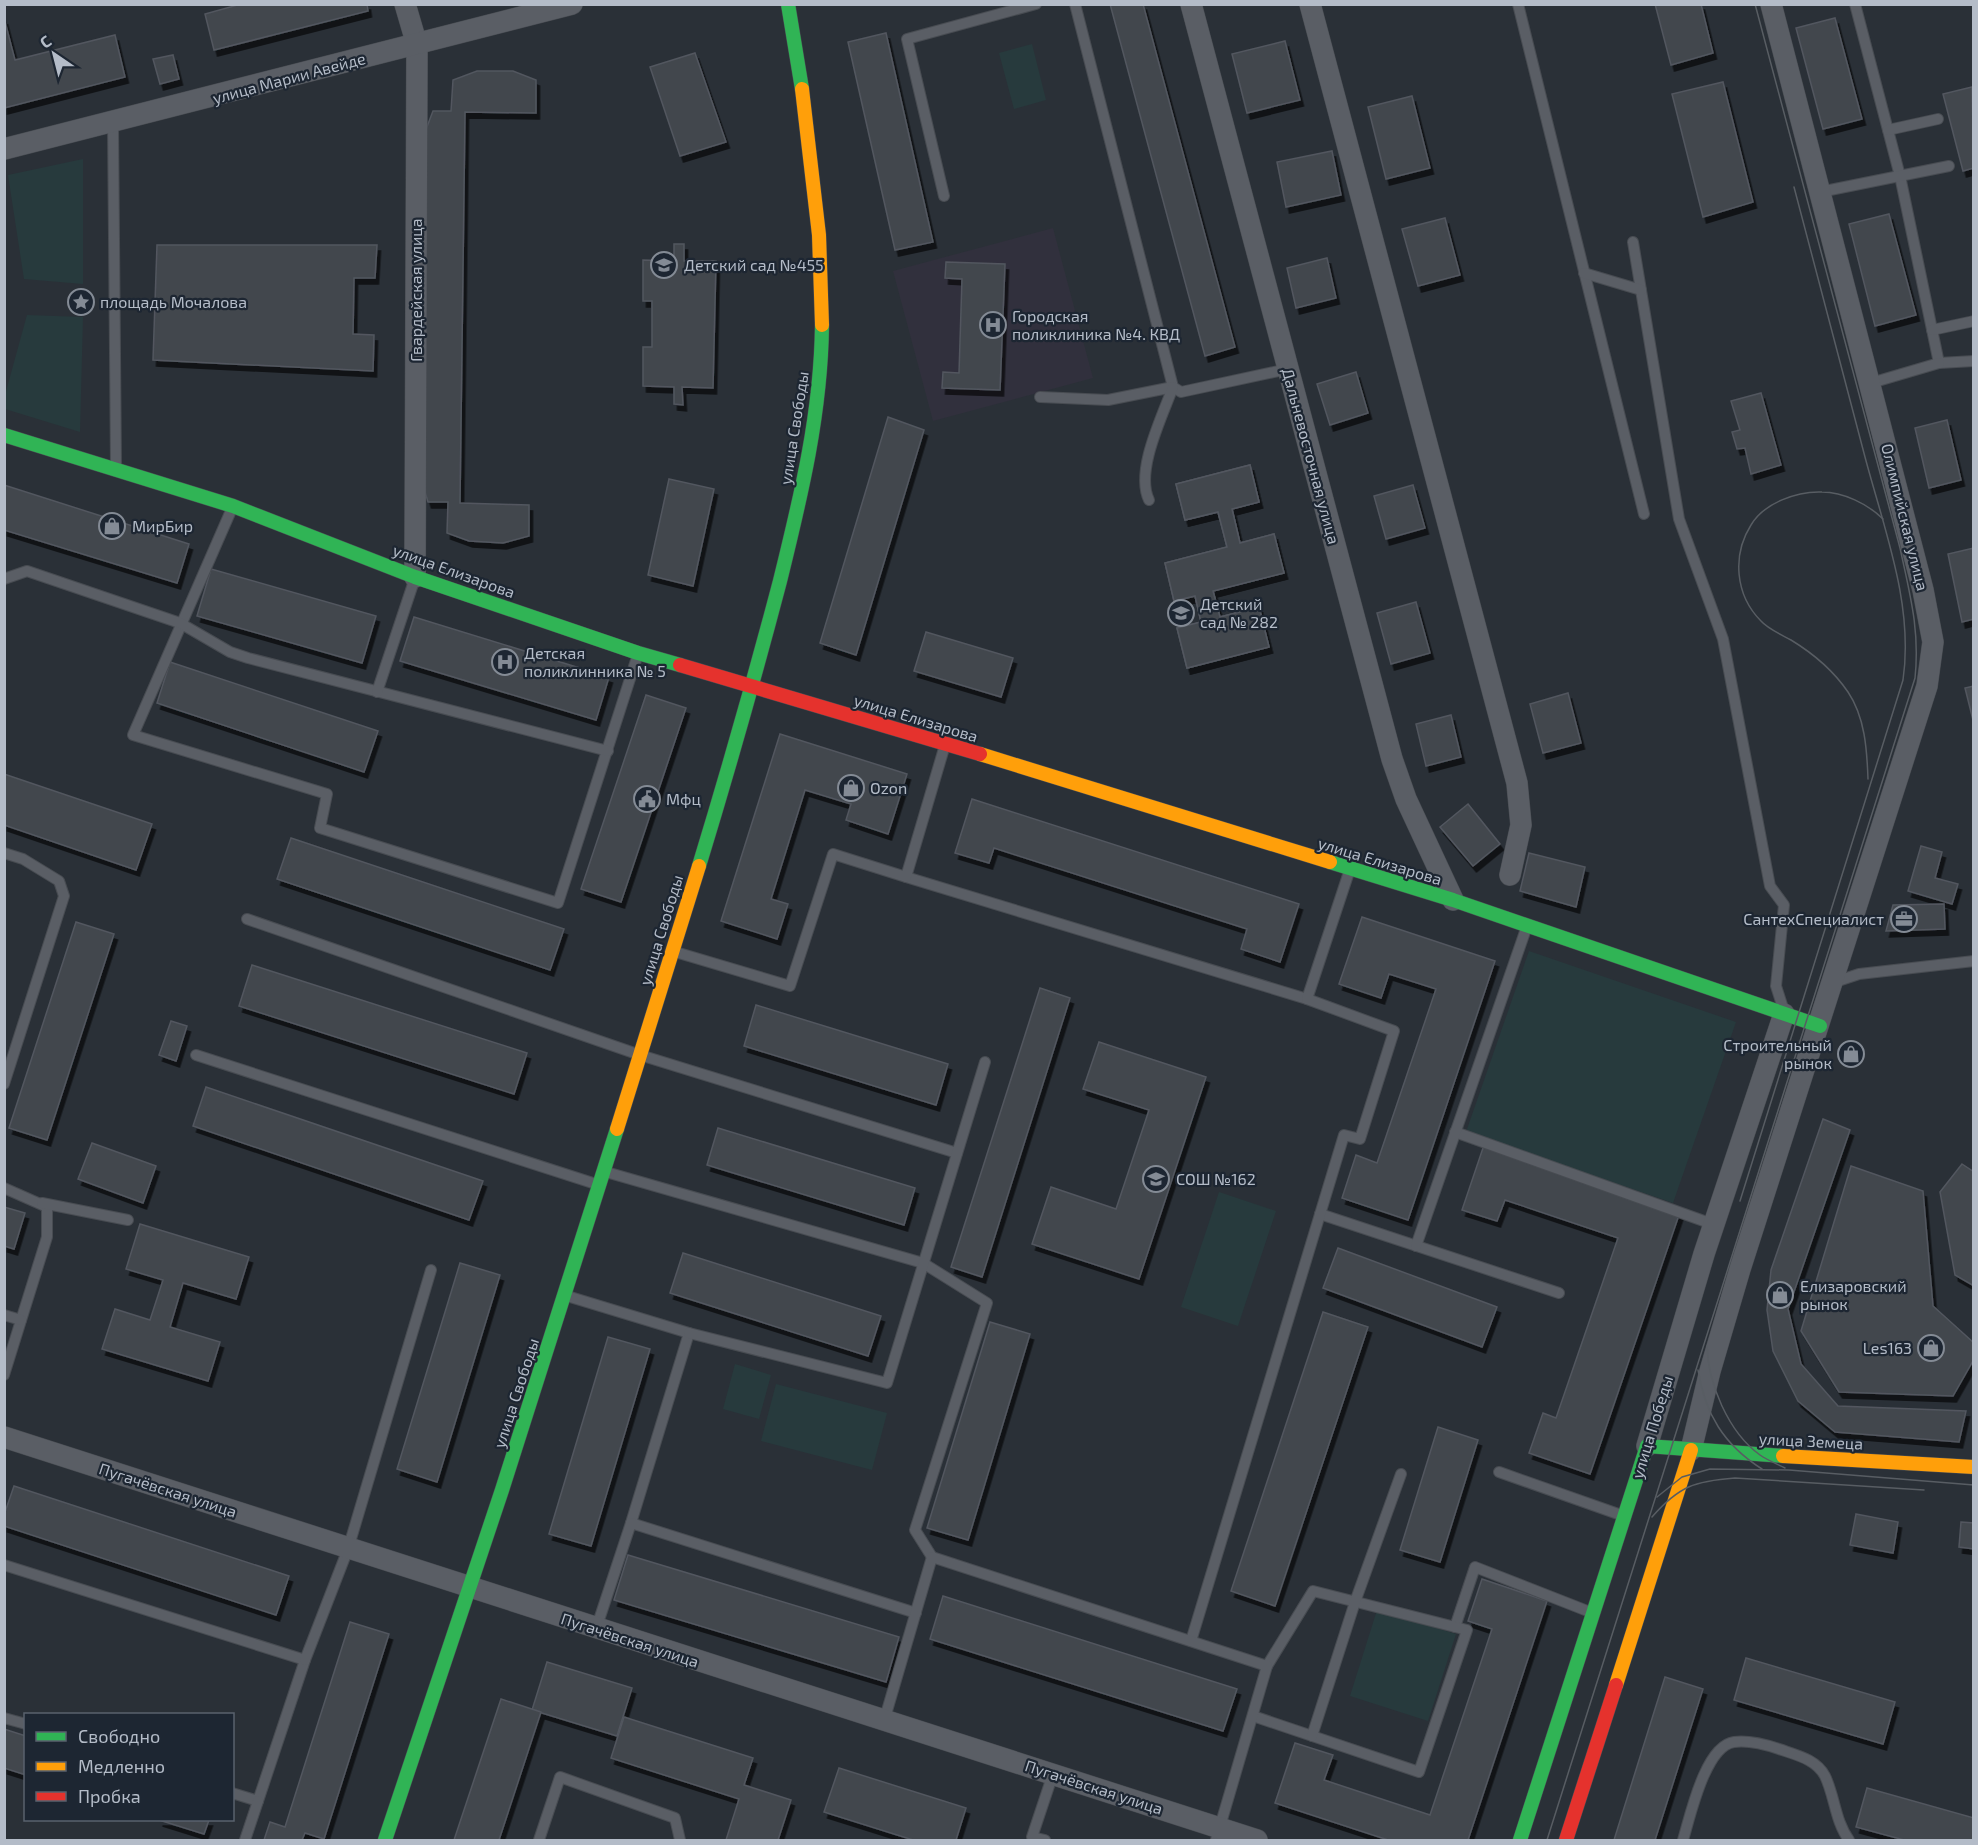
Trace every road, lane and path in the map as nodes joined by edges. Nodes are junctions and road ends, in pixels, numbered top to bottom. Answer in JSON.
{"nodes":[{"id":1,"x":405,"y":4,"type":"edge"},
{"id":2,"x":572,"y":4,"type":"edge"},
{"id":3,"x":788,"y":4,"type":"edge"},
{"id":4,"x":1036,"y":4,"type":"edge"},
{"id":5,"x":1075,"y":4,"type":"edge"},
{"id":6,"x":1191,"y":4,"type":"edge"},
{"id":7,"x":1310,"y":4,"type":"edge"},
{"id":8,"x":1518,"y":4,"type":"edge"},
{"id":9,"x":1771,"y":4,"type":"edge"},
{"id":10,"x":1855,"y":4,"type":"edge"},
{"id":11,"x":417,"y":45,"type":"junction"},
{"id":12,"x":1938,"y":119,"type":"dead end"},
{"id":13,"x":113,"y":123,"type":"junction"},
{"id":14,"x":1888,"y":130,"type":"junction"},
{"id":15,"x":4,"y":149,"type":"edge"},
{"id":16,"x":1949,"y":166,"type":"dead end"},
{"id":17,"x":1900,"y":176,"type":"junction"},
{"id":18,"x":1820,"y":192,"type":"junction"},
{"id":19,"x":944,"y":196,"type":"dead end"},
{"id":20,"x":1633,"y":242,"type":"dead end"},
{"id":21,"x":1584,"y":273,"type":"junction"},
{"id":22,"x":1641,"y":290,"type":"junction"},
{"id":23,"x":1974,"y":321,"type":"edge"},
{"id":24,"x":1932,"y":330,"type":"junction"},
{"id":25,"x":1974,"y":361,"type":"edge"},
{"id":26,"x":1939,"y":363,"type":"junction"},
{"id":27,"x":1288,"y":369,"type":"junction"},
{"id":28,"x":1871,"y":383,"type":"junction"},
{"id":29,"x":1173,"y":387,"type":"junction"},
{"id":30,"x":1040,"y":397,"type":"dead end"},
{"id":31,"x":4,"y":435,"type":"edge"},
{"id":32,"x":116,"y":469,"type":"junction"},
{"id":33,"x":1149,"y":500,"type":"dead end"},
{"id":34,"x":233,"y":506,"type":"junction"},
{"id":35,"x":1644,"y":514,"type":"dead end"},
{"id":36,"x":415,"y":576,"type":"junction"},
{"id":37,"x":4,"y":579,"type":"edge"},
{"id":38,"x":180,"y":623,"type":"junction"},
{"id":39,"x":638,"y":653,"type":"junction"},
{"id":40,"x":754,"y":685,"type":"junction"},
{"id":41,"x":377,"y":692,"type":"junction"},
{"id":42,"x":945,"y":744,"type":"junction"},
{"id":43,"x":608,"y":751,"type":"junction"},
{"id":44,"x":4,"y":853,"type":"edge"},
{"id":45,"x":1350,"y":869,"type":"junction"},
{"id":46,"x":1510,"y":874,"type":"dead end"},
{"id":47,"x":906,"y":877,"type":"junction"},
{"id":48,"x":1453,"y":900,"type":"junction"},
{"id":49,"x":248,"y":919,"type":"dead end"},
{"id":50,"x":1527,"y":926,"type":"junction"},
{"id":51,"x":672,"y":951,"type":"junction"},
{"id":52,"x":1974,"y":961,"type":"edge"},
{"id":53,"x":1832,"y":983,"type":"junction"},
{"id":54,"x":1307,"y":999,"type":"junction"},
{"id":55,"x":1784,"y":1014,"type":"junction"},
{"id":56,"x":1820,"y":1026,"type":"junction"},
{"id":57,"x":196,"y":1055,"type":"dead end"},
{"id":58,"x":640,"y":1055,"type":"junction"},
{"id":59,"x":985,"y":1062,"type":"dead end"},
{"id":60,"x":4,"y":1083,"type":"edge"},
{"id":61,"x":1455,"y":1132,"type":"junction"},
{"id":62,"x":957,"y":1153,"type":"junction"},
{"id":63,"x":604,"y":1171,"type":"junction"},
{"id":64,"x":600,"y":1185,"type":"junction"},
{"id":65,"x":4,"y":1188,"type":"edge"},
{"id":66,"x":39,"y":1203,"type":"junction"},
{"id":67,"x":1320,"y":1215,"type":"junction"},
{"id":68,"x":128,"y":1220,"type":"dead end"},
{"id":69,"x":1714,"y":1225,"type":"junction"},
{"id":70,"x":1416,"y":1246,"type":"junction"},
{"id":71,"x":923,"y":1263,"type":"junction"},
{"id":72,"x":431,"y":1270,"type":"dead end"},
{"id":73,"x":1559,"y":1293,"type":"dead end"},
{"id":74,"x":565,"y":1295,"type":"junction"},
{"id":75,"x":4,"y":1314,"type":"edge"},
{"id":76,"x":21,"y":1320,"type":"junction"},
{"id":77,"x":690,"y":1333,"type":"junction"},
{"id":78,"x":4,"y":1375,"type":"edge"},
{"id":79,"x":4,"y":1437,"type":"edge"},
{"id":80,"x":1647,"y":1446,"type":"junction"},
{"id":81,"x":1691,"y":1450,"type":"junction"},
{"id":82,"x":1974,"y":1467,"type":"edge"},
{"id":83,"x":1499,"y":1472,"type":"dead end"},
{"id":84,"x":1401,"y":1474,"type":"dead end"},
{"id":85,"x":1624,"y":1516,"type":"junction"},
{"id":86,"x":631,"y":1523,"type":"junction"},
{"id":87,"x":348,"y":1549,"type":"junction"},
{"id":88,"x":932,"y":1557,"type":"junction"},
{"id":89,"x":4,"y":1565,"type":"edge"},
{"id":90,"x":470,"y":1589,"type":"junction"},
{"id":91,"x":1355,"y":1602,"type":"junction"},
{"id":92,"x":916,"y":1613,"type":"junction"},
{"id":93,"x":1593,"y":1614,"type":"junction"},
{"id":94,"x":1455,"y":1627,"type":"junction"},
{"id":95,"x":596,"y":1629,"type":"junction"},
{"id":96,"x":1191,"y":1641,"type":"junction"},
{"id":97,"x":305,"y":1660,"type":"junction"},
{"id":98,"x":1267,"y":1666,"type":"junction"},
{"id":99,"x":1253,"y":1716,"type":"junction"},
{"id":100,"x":4,"y":1718,"type":"edge"},
{"id":101,"x":884,"y":1721,"type":"junction"},
{"id":102,"x":24,"y":1724,"type":"edge"},
{"id":103,"x":1312,"y":1736,"type":"junction"},
{"id":104,"x":1053,"y":1774,"type":"junction"},
{"id":105,"x":234,"y":1794,"type":"edge"},
{"id":106,"x":258,"y":1801,"type":"junction"},
{"id":107,"x":1218,"y":1834,"type":"edge"},
{"id":108,"x":1030,"y":1839,"type":"edge"},
{"id":109,"x":245,"y":1840,"type":"edge"},
{"id":110,"x":385,"y":1840,"type":"edge"},
{"id":111,"x":539,"y":1840,"type":"edge"},
{"id":112,"x":680,"y":1840,"type":"edge"},
{"id":113,"x":1045,"y":1840,"type":"edge"},
{"id":114,"x":1257,"y":1840,"type":"edge"},
{"id":115,"x":1520,"y":1840,"type":"edge"},
{"id":116,"x":1566,"y":1840,"type":"edge"},
{"id":117,"x":1683,"y":1840,"type":"edge"},
{"id":118,"x":1849,"y":1840,"type":"edge"}],
"edges":[{"from":1,"to":11,"type":"street","name":"Гвардейская улица"},
{"from":2,"to":11,"type":"street","name":"улица Марии Авейде"},
{"from":3,"to":40,"type":"street","name":"улица Свободы"},
{"from":4,"to":19,"type":"lane"},
{"from":5,"to":29,"type":"lane"},
{"from":6,"to":27,"type":"street","name":"Дальневосточная улица"},
{"from":7,"to":46,"type":"street"},
{"from":8,"to":21,"type":"lane"},
{"from":9,"to":18,"type":"street","name":"Олимпийская улица"},
{"from":10,"to":14,"type":"lane"},
{"from":11,"to":13,"type":"street","name":"улица Марии Авейде"},
{"from":11,"to":36,"type":"street","name":"Гвардейская улица"},
{"from":12,"to":14,"type":"lane"},
{"from":13,"to":15,"type":"street","name":"улица Марии Авейде"},
{"from":13,"to":32,"type":"lane"},
{"from":14,"to":17,"type":"lane"},
{"from":16,"to":17,"type":"lane"},
{"from":17,"to":18,"type":"lane"},
{"from":17,"to":24,"type":"lane"},
{"from":18,"to":28,"type":"street","name":"Олимпийская улица"},
{"from":20,"to":22,"type":"lane"},
{"from":21,"to":22,"type":"lane"},
{"from":21,"to":35,"type":"lane"},
{"from":22,"to":55,"type":"lane"},
{"from":23,"to":24,"type":"lane"},
{"from":24,"to":26,"type":"lane"},
{"from":25,"to":26,"type":"lane"},
{"from":26,"to":28,"type":"lane"},
{"from":27,"to":29,"type":"lane"},
{"from":27,"to":48,"type":"street","name":"Дальневосточная улица"},
{"from":28,"to":53,"type":"street","name":"Олимпийская улица"},
{"from":29,"to":30,"type":"lane"},
{"from":29,"to":33,"type":"lane"},
{"from":31,"to":32,"type":"street","name":"улица Елизарова"},
{"from":32,"to":34,"type":"street","name":"улица Елизарова"},
{"from":34,"to":36,"type":"street","name":"улица Елизарова"},
{"from":34,"to":38,"type":"lane"},
{"from":36,"to":39,"type":"street","name":"улица Елизарова"},
{"from":36,"to":41,"type":"lane"},
{"from":37,"to":38,"type":"lane"},
{"from":38,"to":41,"type":"lane"},
{"from":38,"to":43,"type":"lane"},
{"from":39,"to":40,"type":"street","name":"улица Елизарова"},
{"from":39,"to":43,"type":"lane"},
{"from":40,"to":42,"type":"street","name":"улица Елизарова"},
{"from":40,"to":51,"type":"street","name":"улица Свободы"},
{"from":41,"to":43,"type":"lane"},
{"from":42,"to":45,"type":"street","name":"улица Елизарова"},
{"from":42,"to":47,"type":"lane"},
{"from":44,"to":60,"type":"lane"},
{"from":45,"to":48,"type":"street","name":"улица Елизарова"},
{"from":45,"to":54,"type":"lane"},
{"from":47,"to":51,"type":"lane"},
{"from":47,"to":54,"type":"lane"},
{"from":48,"to":50,"type":"street","name":"улица Елизарова"},
{"from":49,"to":58,"type":"lane"},
{"from":50,"to":55,"type":"street","name":"улица Елизарова"},
{"from":50,"to":61,"type":"lane"},
{"from":51,"to":58,"type":"street","name":"улица Свободы"},
{"from":52,"to":53,"type":"lane"},
{"from":53,"to":56,"type":"street","name":"Олимпийская улица"},
{"from":54,"to":67,"type":"lane"},
{"from":55,"to":56,"type":"street","name":"улица Елизарова"},
{"from":55,"to":69,"type":"street","name":"улица Победы"},
{"from":56,"to":81,"type":"street"},
{"from":57,"to":64,"type":"lane"},
{"from":58,"to":62,"type":"lane"},
{"from":58,"to":63,"type":"street","name":"улица Свободы"},
{"from":59,"to":62,"type":"lane"},
{"from":61,"to":69,"type":"lane"},
{"from":61,"to":70,"type":"lane"},
{"from":62,"to":71,"type":"lane"},
{"from":63,"to":64,"type":"street","name":"улица Свободы"},
{"from":63,"to":71,"type":"lane"},
{"from":64,"to":74,"type":"street","name":"улица Свободы"},
{"from":65,"to":66,"type":"lane"},
{"from":66,"to":68,"type":"lane"},
{"from":66,"to":76,"type":"lane"},
{"from":67,"to":70,"type":"lane"},
{"from":67,"to":96,"type":"lane"},
{"from":69,"to":80,"type":"street","name":"улица Победы"},
{"from":70,"to":73,"type":"lane"},
{"from":71,"to":77,"type":"lane"},
{"from":71,"to":88,"type":"lane"},
{"from":72,"to":87,"type":"lane"},
{"from":74,"to":77,"type":"lane"},
{"from":74,"to":90,"type":"street","name":"улица Свободы"},
{"from":75,"to":76,"type":"lane"},
{"from":76,"to":78,"type":"lane"},
{"from":77,"to":86,"type":"lane"},
{"from":79,"to":87,"type":"street","name":"Пугачёвская улица"},
{"from":80,"to":81,"type":"street","name":"улица Земеца"},
{"from":80,"to":85,"type":"street","name":"улица Победы"},
{"from":81,"to":82,"type":"street","name":"улица Земеца"},
{"from":81,"to":116,"type":"street"},
{"from":83,"to":85,"type":"lane"},
{"from":84,"to":91,"type":"lane"},
{"from":85,"to":93,"type":"street","name":"улица Победы"},
{"from":86,"to":92,"type":"lane"},
{"from":86,"to":95,"type":"lane"},
{"from":87,"to":90,"type":"street","name":"Пугачёвская улица"},
{"from":87,"to":97,"type":"lane"},
{"from":88,"to":92,"type":"lane"},
{"from":88,"to":96,"type":"lane"},
{"from":89,"to":97,"type":"lane"},
{"from":90,"to":95,"type":"street","name":"Пугачёвская улица"},
{"from":90,"to":110,"type":"street","name":"улица Свободы"},
{"from":91,"to":94,"type":"lane"},
{"from":91,"to":98,"type":"lane"},
{"from":91,"to":103,"type":"lane"},
{"from":92,"to":101,"type":"lane"},
{"from":93,"to":94,"type":"lane"},
{"from":93,"to":115,"type":"street","name":"улица Победы"},
{"from":94,"to":103,"type":"lane"},
{"from":95,"to":101,"type":"street","name":"Пугачёвская улица"},
{"from":96,"to":98,"type":"lane"},
{"from":97,"to":106,"type":"lane"},
{"from":98,"to":99,"type":"lane"},
{"from":99,"to":103,"type":"lane"},
{"from":99,"to":107,"type":"lane"},
{"from":100,"to":102,"type":"lane"},
{"from":101,"to":104,"type":"street","name":"Пугачёвская улица"},
{"from":104,"to":107,"type":"street","name":"Пугачёвская улица"},
{"from":104,"to":108,"type":"lane"},
{"from":105,"to":106,"type":"lane"},
{"from":106,"to":109,"type":"lane"},
{"from":107,"to":114,"type":"street","name":"Пугачёвская улица"},
{"from":108,"to":113,"type":"lane"},
{"from":111,"to":112,"type":"lane"},
{"from":117,"to":118,"type":"lane"}]}
